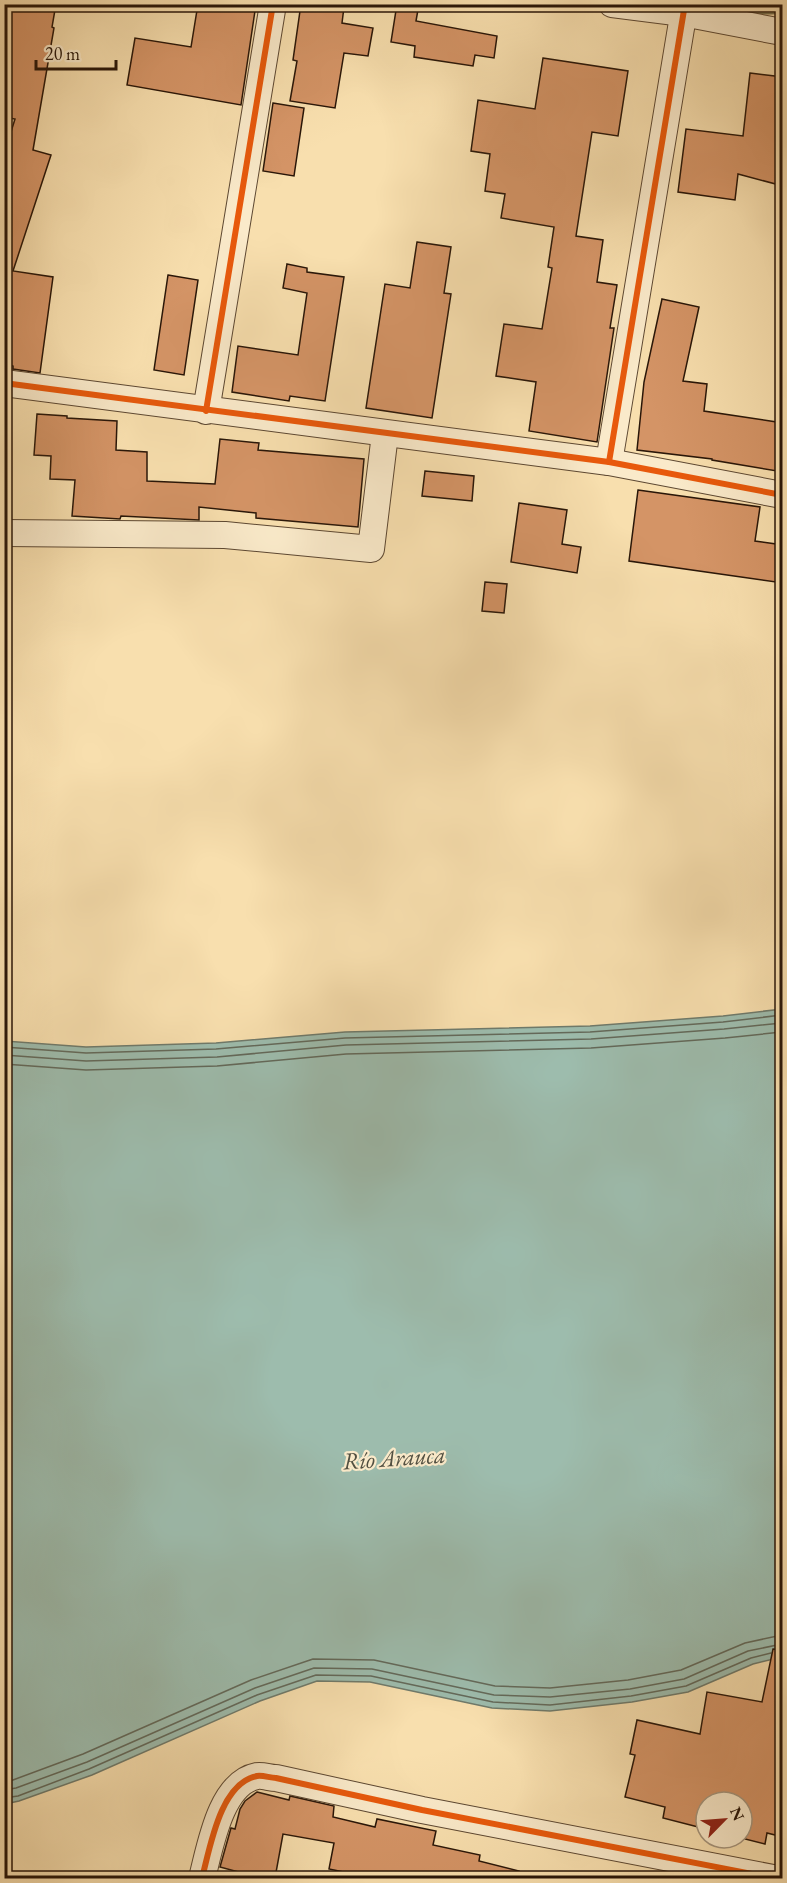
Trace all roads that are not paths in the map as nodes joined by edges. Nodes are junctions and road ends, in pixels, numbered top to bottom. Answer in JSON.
{"nodes":[{"id":1,"x":273,"y":4,"type":"edge"},
{"id":2,"x":612,"y":4,"type":"edge"},
{"id":3,"x":684,"y":8,"type":"edge"},
{"id":4,"x":783,"y":32,"type":"edge"},
{"id":5,"x":4,"y":383,"type":"edge"},
{"id":6,"x":206,"y":411,"type":"junction"},
{"id":7,"x":385,"y":434,"type":"junction"},
{"id":8,"x":609,"y":462,"type":"junction"},
{"id":9,"x":783,"y":495,"type":"edge"},
{"id":10,"x":4,"y":533,"type":"edge"},
{"id":11,"x":202,"y":1878,"type":"edge"},
{"id":12,"x":770,"y":1878,"type":"edge"}],
"edges":[{"from":1,"to":6,"type":"street"},
{"from":2,"to":3,"type":"street"},
{"from":3,"to":4,"type":"street"},
{"from":3,"to":8,"type":"street"},
{"from":5,"to":6,"type":"street"},
{"from":6,"to":7,"type":"street"},
{"from":7,"to":8,"type":"street"},
{"from":7,"to":10,"type":"street"},
{"from":8,"to":9,"type":"street"},
{"from":11,"to":12,"type":"street"}]}
